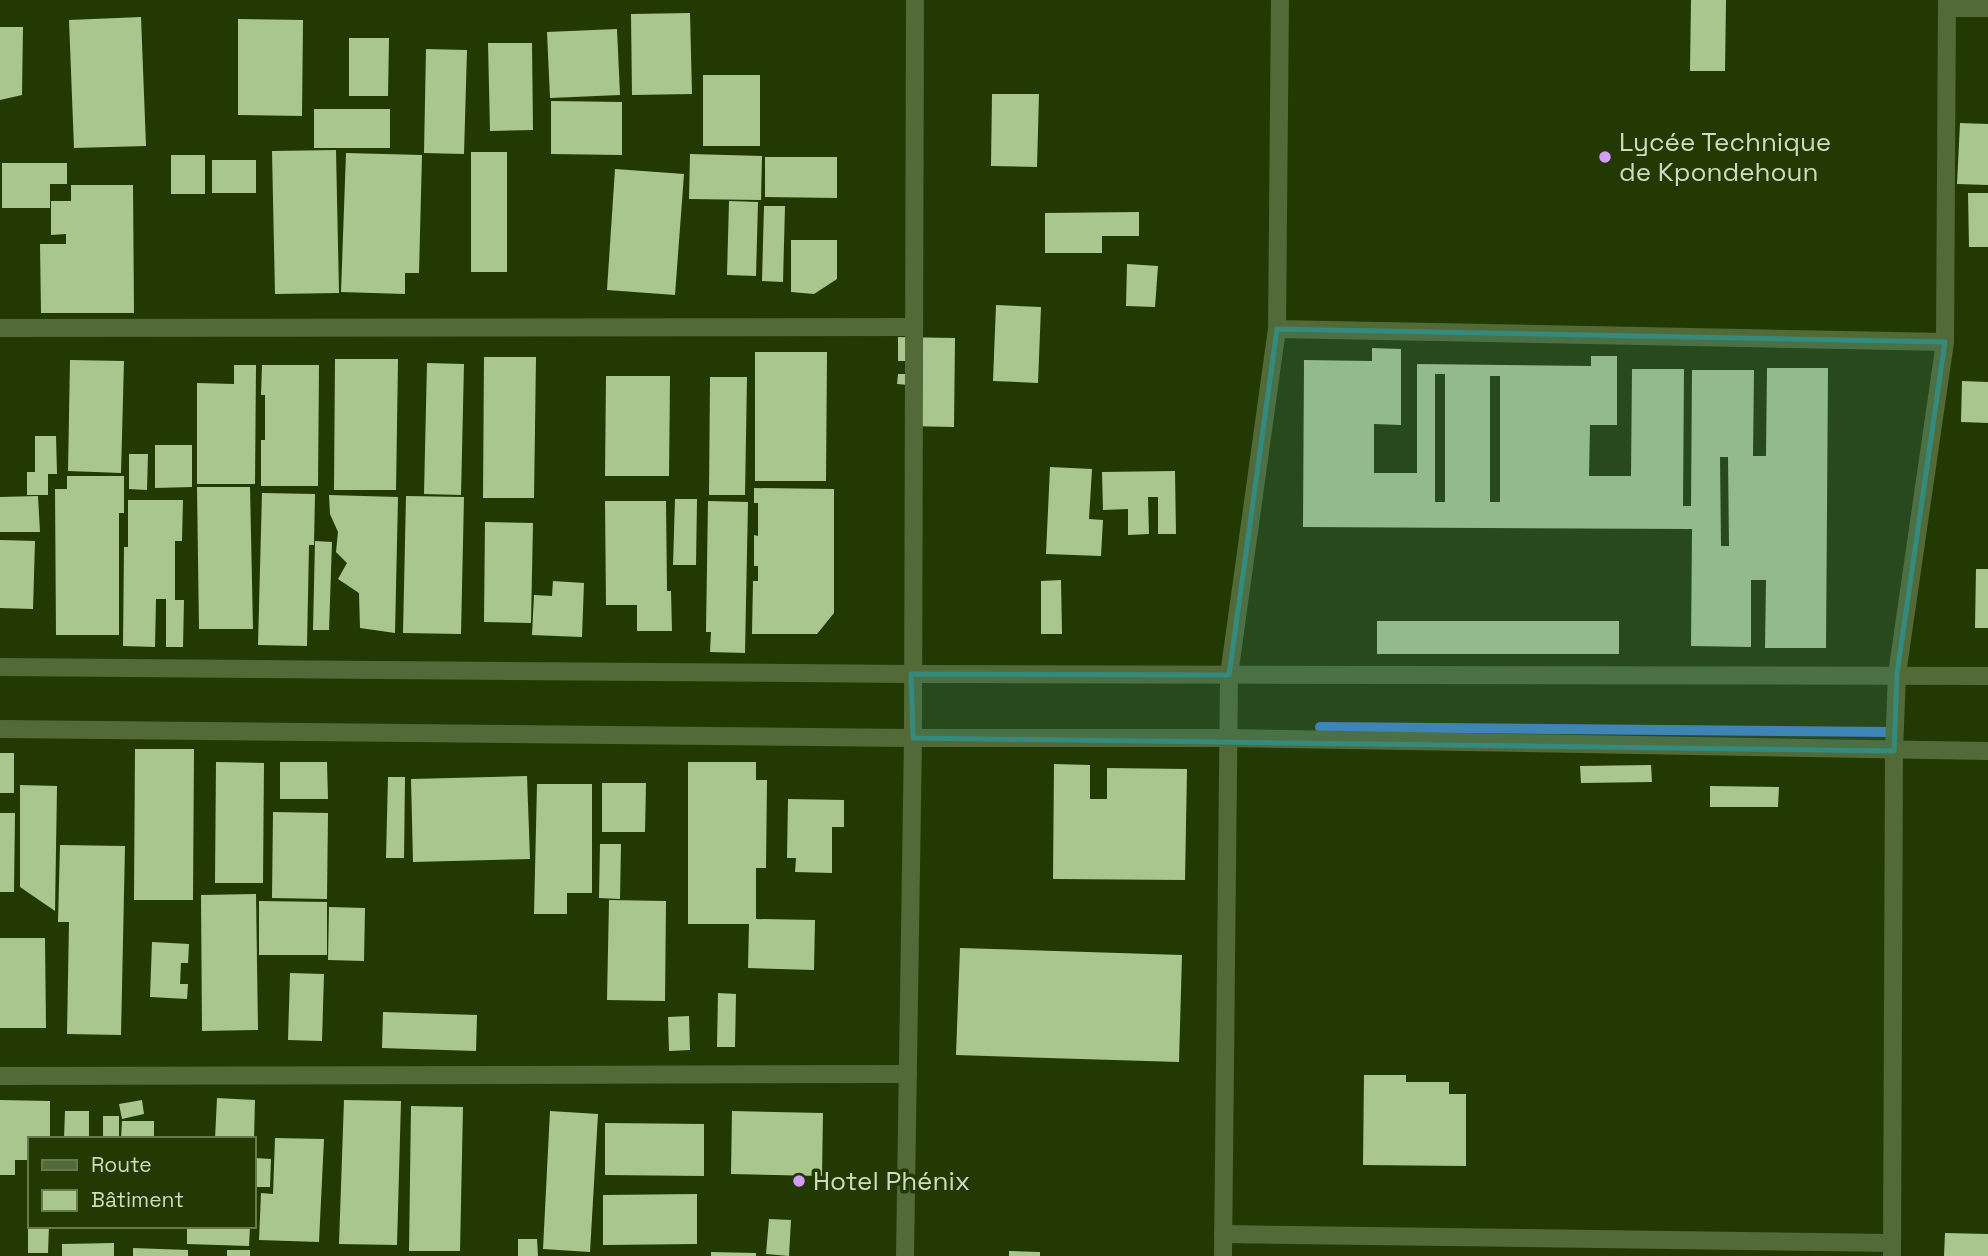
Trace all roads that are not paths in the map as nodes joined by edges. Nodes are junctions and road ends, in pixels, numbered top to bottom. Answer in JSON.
{"nodes":[{"id":1,"x":915,"y":0,"type":"edge"},
{"id":2,"x":1280,"y":0,"type":"edge"},
{"id":3,"x":1947,"y":4,"type":"edge"},
{"id":4,"x":1988,"y":8,"type":"edge"},
{"id":5,"x":913,"y":327,"type":"junction"},
{"id":6,"x":0,"y":328,"type":"edge"},
{"id":7,"x":1277,"y":329,"type":"junction"},
{"id":8,"x":1945,"y":342,"type":"junction"},
{"id":9,"x":0,"y":667,"type":"edge"},
{"id":10,"x":911,"y":674,"type":"junction"},
{"id":11,"x":1897,"y":674,"type":"junction"},
{"id":12,"x":1229,"y":675,"type":"junction"},
{"id":13,"x":1988,"y":676,"type":"edge"},
{"id":14,"x":0,"y":730,"type":"edge"},
{"id":15,"x":912,"y":738,"type":"junction"},
{"id":16,"x":1227,"y":738,"type":"junction"},
{"id":17,"x":1894,"y":751,"type":"junction"},
{"id":18,"x":1988,"y":751,"type":"edge"},
{"id":19,"x":908,"y":1074,"type":"junction"},
{"id":20,"x":0,"y":1076,"type":"edge"},
{"id":21,"x":1223,"y":1234,"type":"junction"},
{"id":22,"x":1892,"y":1250,"type":"edge"},
{"id":23,"x":905,"y":1256,"type":"edge"},
{"id":24,"x":1223,"y":1256,"type":"edge"}],
"edges":[{"from":1,"to":5,"type":"street"},
{"from":2,"to":7,"type":"street"},
{"from":3,"to":4,"type":"street"},
{"from":3,"to":8,"type":"street"},
{"from":5,"to":6,"type":"street"},
{"from":5,"to":10,"type":"street"},
{"from":7,"to":8,"type":"street"},
{"from":7,"to":12,"type":"street"},
{"from":8,"to":11,"type":"street"},
{"from":9,"to":10,"type":"street"},
{"from":10,"to":12,"type":"street"},
{"from":10,"to":15,"type":"street"},
{"from":11,"to":12,"type":"street"},
{"from":11,"to":13,"type":"street"},
{"from":11,"to":17,"type":"street"},
{"from":12,"to":16,"type":"street"},
{"from":14,"to":15,"type":"street"},
{"from":15,"to":16,"type":"street"},
{"from":15,"to":19,"type":"street"},
{"from":16,"to":17,"type":"street"},
{"from":16,"to":21,"type":"street"},
{"from":17,"to":18,"type":"street"},
{"from":17,"to":22,"type":"street"},
{"from":19,"to":20,"type":"street"},
{"from":19,"to":23,"type":"street"},
{"from":21,"to":22,"type":"street"},
{"from":21,"to":24,"type":"street"}]}
